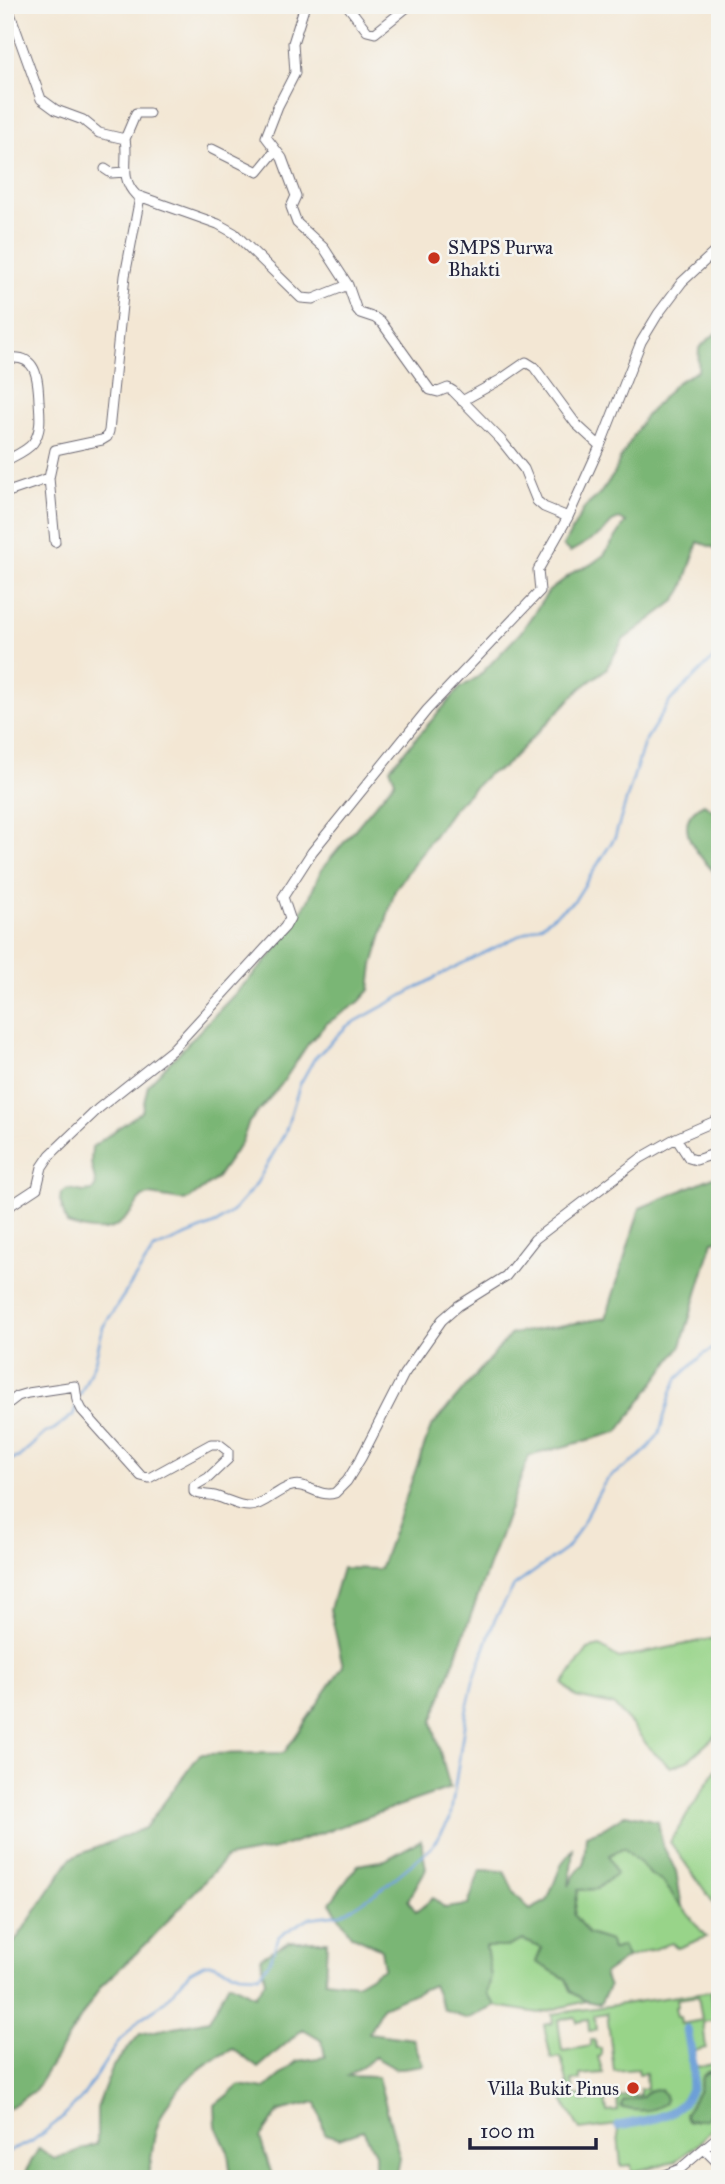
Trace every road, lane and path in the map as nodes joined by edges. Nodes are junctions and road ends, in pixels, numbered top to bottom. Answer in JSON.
{"nodes":[{"id":1,"x":6,"y":5,"type":"edge"},
{"id":2,"x":305,"y":5,"type":"edge"},
{"id":3,"x":347,"y":5,"type":"edge"},
{"id":4,"x":410,"y":5,"type":"edge"},
{"id":5,"x":149,"y":113,"type":"dead end"},
{"id":6,"x":125,"y":139,"type":"junction"},
{"id":7,"x":212,"y":149,"type":"dead end"},
{"id":8,"x":276,"y":150,"type":"junction"},
{"id":9,"x":105,"y":169,"type":"dead end"},
{"id":10,"x":125,"y":172,"type":"junction"},
{"id":11,"x":140,"y":197,"type":"junction"},
{"id":12,"x":720,"y":247,"type":"edge"},
{"id":13,"x":348,"y":285,"type":"junction"},
{"id":14,"x":5,"y":359,"type":"edge"},
{"id":15,"x":462,"y":401,"type":"junction"},
{"id":16,"x":600,"y":446,"type":"junction"},
{"id":17,"x":5,"y":461,"type":"edge"},
{"id":18,"x":49,"y":478,"type":"junction"},
{"id":19,"x":5,"y":493,"type":"edge"},
{"id":20,"x":568,"y":517,"type":"junction"},
{"id":21,"x":55,"y":542,"type":"dead end"},
{"id":22,"x":720,"y":1119,"type":"edge"},
{"id":23,"x":676,"y":1138,"type":"junction"},
{"id":24,"x":720,"y":1152,"type":"edge"},
{"id":25,"x":5,"y":1209,"type":"edge"},
{"id":26,"x":5,"y":1406,"type":"edge"},
{"id":27,"x":720,"y":2135,"type":"edge"},
{"id":28,"x":705,"y":2150,"type":"junction"},
{"id":29,"x":720,"y":2165,"type":"edge"},
{"id":30,"x":654,"y":2179,"type":"edge"}],
"edges":[{"from":1,"to":6,"type":"street"},
{"from":2,"to":8,"type":"street"},
{"from":3,"to":4,"type":"street"},
{"from":5,"to":6,"type":"street"},
{"from":6,"to":10,"type":"street"},
{"from":7,"to":8,"type":"street"},
{"from":8,"to":13,"type":"street"},
{"from":9,"to":10,"type":"street"},
{"from":10,"to":11,"type":"street"},
{"from":11,"to":13,"type":"street"},
{"from":11,"to":18,"type":"street"},
{"from":12,"to":16,"type":"street"},
{"from":13,"to":15,"type":"street"},
{"from":14,"to":17,"type":"street"},
{"from":15,"to":16,"type":"street"},
{"from":15,"to":20,"type":"street"},
{"from":16,"to":20,"type":"street"},
{"from":18,"to":19,"type":"street"},
{"from":18,"to":21,"type":"street"},
{"from":20,"to":25,"type":"street"},
{"from":22,"to":23,"type":"street"},
{"from":23,"to":24,"type":"street"},
{"from":23,"to":26,"type":"street"},
{"from":27,"to":28,"type":"street"},
{"from":28,"to":29,"type":"street"},
{"from":28,"to":30,"type":"street"}]}
